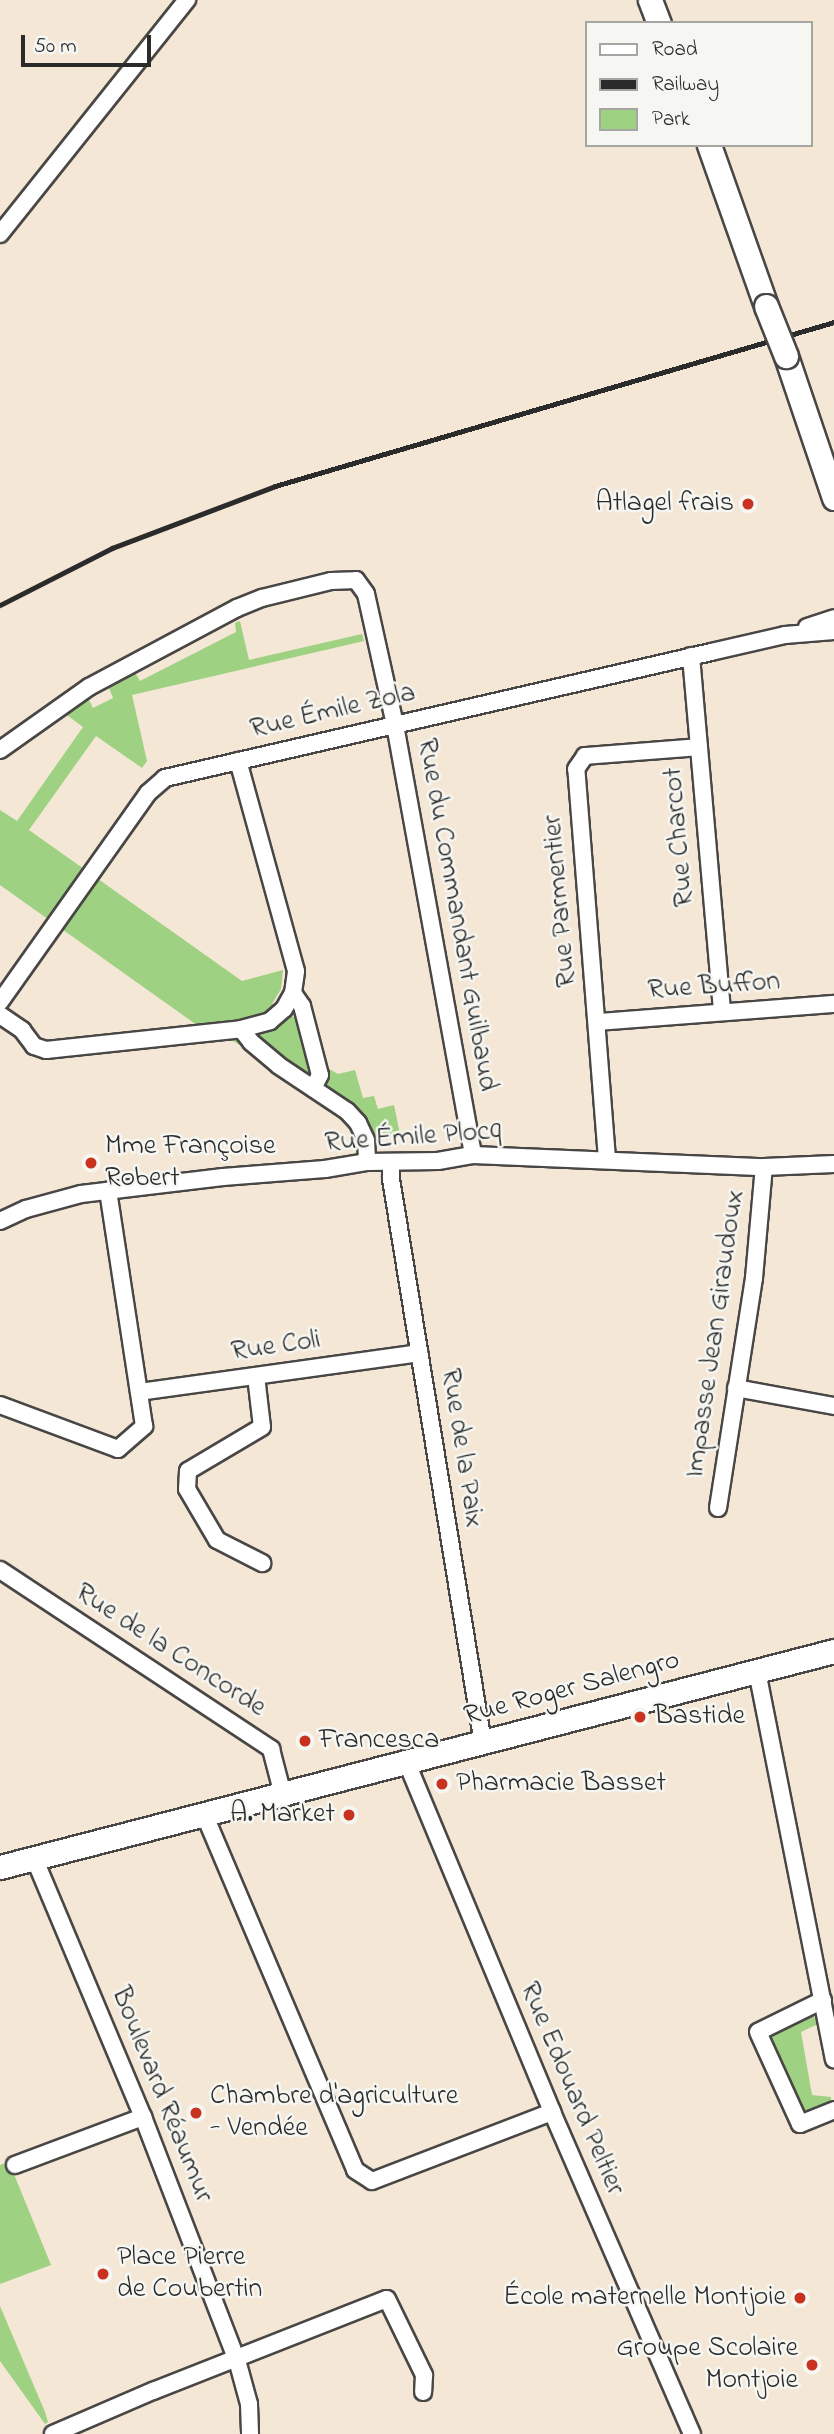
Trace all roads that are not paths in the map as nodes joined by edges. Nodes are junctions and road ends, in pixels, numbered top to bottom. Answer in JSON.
{"nodes":[{"id":1,"x":187,"y":0,"type":"edge"},
{"id":2,"x":650,"y":0,"type":"edge"},
{"id":3,"x":658,"y":21,"type":"edge"},
{"id":4,"x":710,"y":147,"type":"edge"},
{"id":5,"x":0,"y":234,"type":"edge"},
{"id":6,"x":786,"y":356,"type":"junction"},
{"id":7,"x":834,"y":457,"type":"edge"},
{"id":8,"x":834,"y":498,"type":"edge"},
{"id":9,"x":834,"y":618,"type":"edge"},
{"id":10,"x":834,"y":631,"type":"edge"},
{"id":11,"x":785,"y":635,"type":"junction"},
{"id":12,"x":691,"y":656,"type":"junction"},
{"id":13,"x":395,"y":725,"type":"junction"},
{"id":14,"x":699,"y":747,"type":"junction"},
{"id":15,"x":0,"y":750,"type":"edge"},
{"id":16,"x":239,"y":761,"type":"junction"},
{"id":17,"x":293,"y":993,"type":"junction"},
{"id":18,"x":0,"y":1002,"type":"edge"},
{"id":19,"x":834,"y":1004,"type":"edge"},
{"id":20,"x":722,"y":1013,"type":"junction"},
{"id":21,"x":0,"y":1016,"type":"edge"},
{"id":22,"x":598,"y":1022,"type":"junction"},
{"id":23,"x":242,"y":1029,"type":"junction"},
{"id":24,"x":313,"y":1088,"type":"junction"},
{"id":25,"x":473,"y":1155,"type":"junction"},
{"id":26,"x":607,"y":1159,"type":"junction"},
{"id":27,"x":367,"y":1162,"type":"junction"},
{"id":28,"x":391,"y":1162,"type":"junction"},
{"id":29,"x":834,"y":1164,"type":"edge"},
{"id":30,"x":764,"y":1167,"type":"junction"},
{"id":31,"x":108,"y":1191,"type":"junction"},
{"id":32,"x":0,"y":1221,"type":"edge"},
{"id":33,"x":419,"y":1353,"type":"junction"},
{"id":34,"x":256,"y":1376,"type":"junction"},
{"id":35,"x":736,"y":1388,"type":"junction"},
{"id":36,"x":139,"y":1392,"type":"junction"},
{"id":37,"x":0,"y":1405,"type":"edge"},
{"id":38,"x":834,"y":1406,"type":"edge"},
{"id":39,"x":718,"y":1508,"type":"dead end"},
{"id":40,"x":262,"y":1563,"type":"dead end"},
{"id":41,"x":0,"y":1570,"type":"edge"},
{"id":42,"x":834,"y":1651,"type":"edge"},
{"id":43,"x":757,"y":1671,"type":"junction"},
{"id":44,"x":483,"y":1743,"type":"junction"},
{"id":45,"x":407,"y":1763,"type":"junction"},
{"id":46,"x":283,"y":1795,"type":"junction"},
{"id":47,"x":205,"y":1816,"type":"junction"},
{"id":48,"x":35,"y":1860,"type":"junction"},
{"id":49,"x":0,"y":1867,"type":"edge"},
{"id":50,"x":823,"y":2000,"type":"junction"},
{"id":51,"x":834,"y":2059,"type":"edge"},
{"id":52,"x":834,"y":2110,"type":"edge"},
{"id":53,"x":552,"y":2112,"type":"junction"},
{"id":54,"x":143,"y":2117,"type":"junction"},
{"id":55,"x":15,"y":2165,"type":"dead end"},
{"id":56,"x":237,"y":2360,"type":"junction"},
{"id":57,"x":423,"y":2392,"type":"dead end"},
{"id":58,"x":53,"y":2434,"type":"edge"},
{"id":59,"x":250,"y":2434,"type":"edge"},
{"id":60,"x":692,"y":2434,"type":"edge"}],
"edges":[{"from":1,"to":5,"type":"street"},
{"from":2,"to":3,"type":"main road"},
{"from":4,"to":6,"type":"main road","bridge":true},
{"from":6,"to":7,"type":"main road"},
{"from":6,"to":8,"type":"main road"},
{"from":9,"to":11,"type":"street","name":"Rue Émile Zola"},
{"from":10,"to":11,"type":"street","name":"Rue Émile Zola"},
{"from":11,"to":12,"type":"street","name":"Rue Émile Zola"},
{"from":12,"to":13,"type":"street","name":"Rue Émile Zola"},
{"from":12,"to":14,"type":"street","name":"Rue Charcot"},
{"from":13,"to":15,"type":"street","name":"Rue du Commandant Guilbaud"},
{"from":13,"to":16,"type":"street","name":"Rue Émile Zola"},
{"from":13,"to":25,"type":"street","name":"Rue du Commandant Guilbaud"},
{"from":14,"to":20,"type":"street","name":"Rue Charcot"},
{"from":14,"to":22,"type":"street","name":"Rue Parmentier"},
{"from":16,"to":17,"type":"street"},
{"from":16,"to":18,"type":"street","name":"Rue Émile Zola"},
{"from":17,"to":23,"type":"street"},
{"from":17,"to":24,"type":"street"},
{"from":19,"to":20,"type":"street","name":"Rue Buffon"},
{"from":20,"to":22,"type":"street","name":"Rue Buffon"},
{"from":21,"to":23,"type":"street"},
{"from":22,"to":26,"type":"street","name":"Rue Parmentier"},
{"from":23,"to":24,"type":"street"},
{"from":24,"to":27,"type":"street"},
{"from":25,"to":26,"type":"street","name":"Rue Émile Plocq"},
{"from":25,"to":28,"type":"street","name":"Rue Émile Plocq"},
{"from":26,"to":30,"type":"street","name":"Rue Émile Plocq"},
{"from":27,"to":28,"type":"street","name":"Rue Émile Plocq"},
{"from":27,"to":31,"type":"street","name":"Rue Émile Plocq"},
{"from":28,"to":33,"type":"street","name":"Rue de la Paix"},
{"from":29,"to":30,"type":"street","name":"Rue Émile Plocq"},
{"from":30,"to":35,"type":"street","name":"Impasse Jean Giraudoux"},
{"from":31,"to":32,"type":"street","name":"Rue Émile Plocq"},
{"from":31,"to":36,"type":"street"},
{"from":33,"to":34,"type":"street","name":"Rue Coli"},
{"from":33,"to":44,"type":"street","name":"Rue de la Paix"},
{"from":34,"to":36,"type":"street","name":"Rue Coli"},
{"from":34,"to":40,"type":"street"},
{"from":35,"to":38,"type":"street"},
{"from":35,"to":39,"type":"street","name":"Impasse Jean Giraudoux"},
{"from":36,"to":37,"type":"street"},
{"from":41,"to":46,"type":"street","name":"Rue de la Concorde"},
{"from":42,"to":43,"type":"main road","name":"Rue Roger Salengro"},
{"from":43,"to":44,"type":"main road","name":"Rue Roger Salengro"},
{"from":43,"to":50,"type":"street"},
{"from":44,"to":45,"type":"main road","name":"Rue Roger Salengro"},
{"from":45,"to":46,"type":"main road","name":"Rue Roger Salengro"},
{"from":45,"to":53,"type":"street","name":"Rue Edouard Peltier"},
{"from":46,"to":47,"type":"main road","name":"Rue Roger Salengro"},
{"from":47,"to":48,"type":"main road","name":"Rue Roger Salengro"},
{"from":47,"to":53,"type":"street"},
{"from":48,"to":49,"type":"main road","name":"Rue Roger Salengro"},
{"from":48,"to":54,"type":"street","name":"Boulevard Réaumur"},
{"from":50,"to":51,"type":"street"},
{"from":50,"to":52,"type":"street"},
{"from":53,"to":60,"type":"street","name":"Rue Edouard Peltier"},
{"from":54,"to":55,"type":"street"},
{"from":54,"to":56,"type":"street","name":"Boulevard Réaumur"},
{"from":56,"to":57,"type":"street"},
{"from":56,"to":58,"type":"street"},
{"from":56,"to":59,"type":"street","name":"Boulevard Réaumur"}]}
